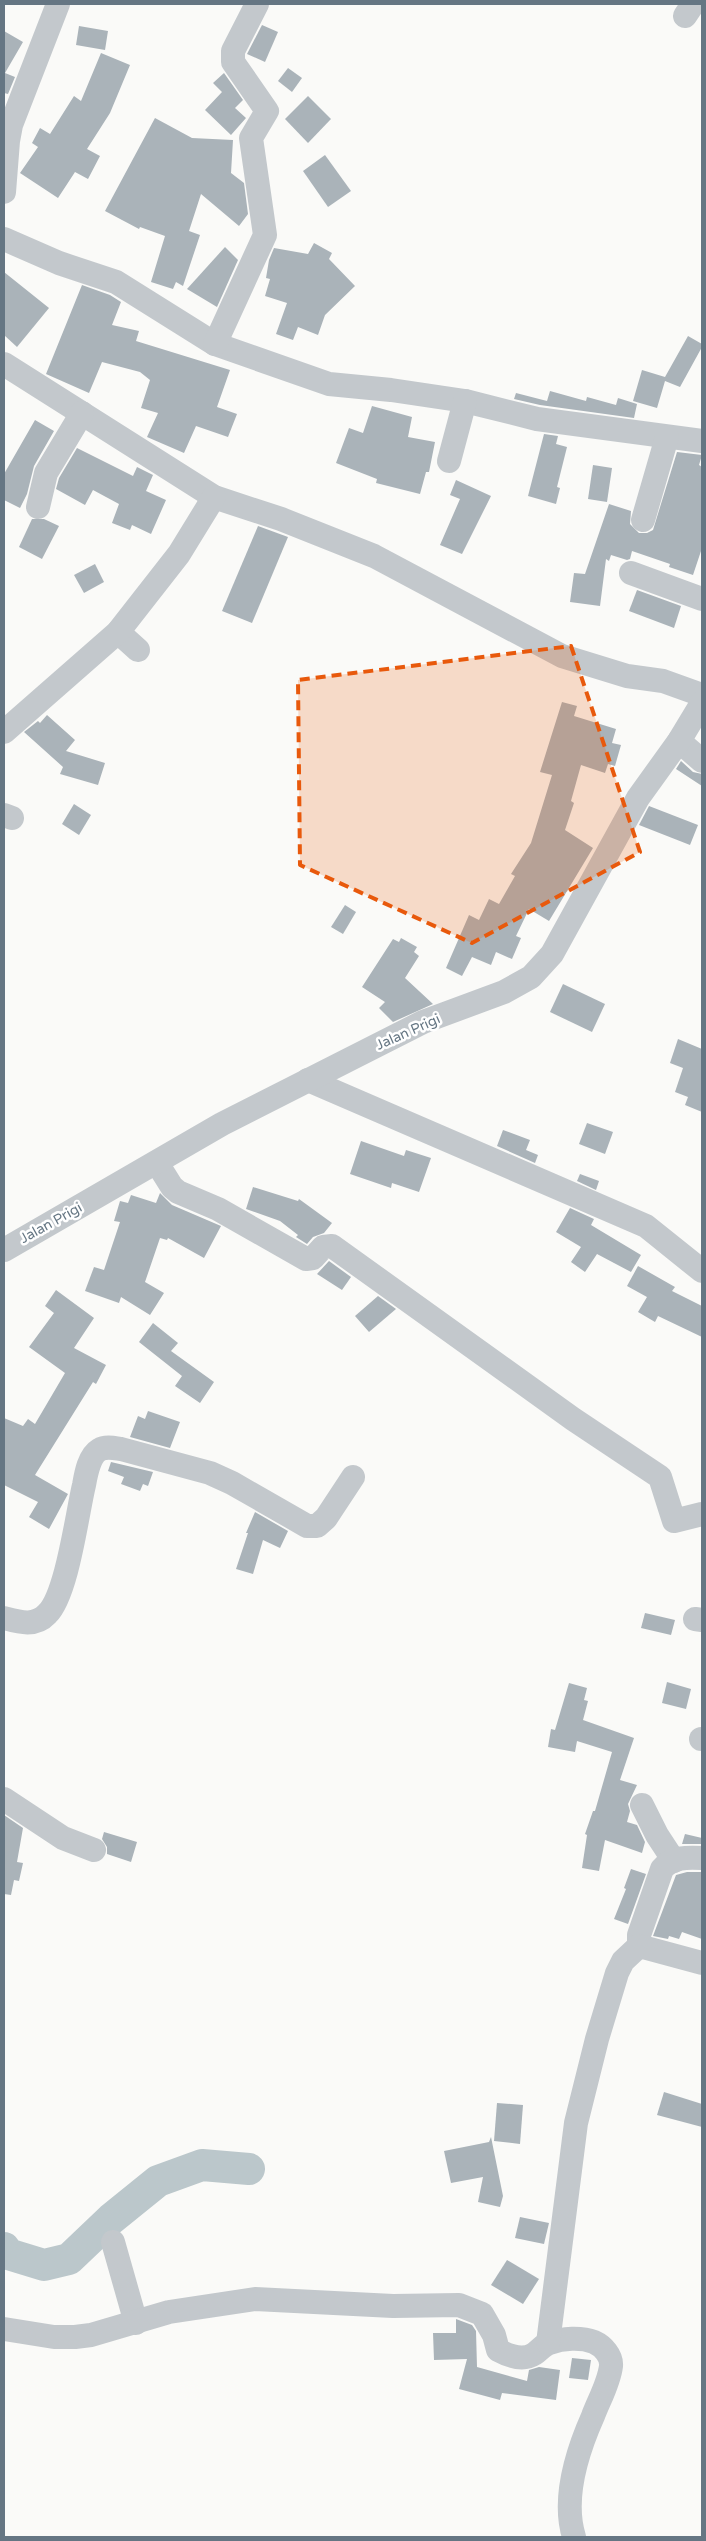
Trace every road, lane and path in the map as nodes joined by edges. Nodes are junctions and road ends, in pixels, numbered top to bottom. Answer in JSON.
{"nodes":[{"id":1,"x":58,"y":4,"type":"edge"},
{"id":2,"x":257,"y":4,"type":"edge"},
{"id":3,"x":4,"y":192,"type":"edge"},
{"id":4,"x":4,"y":239,"type":"edge"},
{"id":5,"x":215,"y":344,"type":"junction"},
{"id":6,"x":4,"y":364,"type":"edge"},
{"id":7,"x":465,"y":400,"type":"junction"},
{"id":8,"x":82,"y":413,"type":"junction"},
{"id":9,"x":667,"y":437,"type":"junction"},
{"id":10,"x":702,"y":441,"type":"edge"},
{"id":11,"x":449,"y":461,"type":"dead end"},
{"id":12,"x":214,"y":498,"type":"junction"},
{"id":13,"x":38,"y":507,"type":"dead end"},
{"id":14,"x":643,"y":520,"type":"dead end"},
{"id":15,"x":630,"y":573,"type":"dead end"},
{"id":16,"x":702,"y":599,"type":"edge"},
{"id":17,"x":118,"y":632,"type":"junction"},
{"id":18,"x":138,"y":650,"type":"dead end"},
{"id":19,"x":702,"y":695,"type":"edge"},
{"id":20,"x":702,"y":703,"type":"edge"},
{"id":21,"x":4,"y":732,"type":"edge"},
{"id":22,"x":679,"y":740,"type":"junction"},
{"id":23,"x":702,"y":761,"type":"edge"},
{"id":24,"x":308,"y":1080,"type":"junction"},
{"id":25,"x":156,"y":1163,"type":"junction"},
{"id":26,"x":4,"y":1250,"type":"edge"},
{"id":27,"x":702,"y":1271,"type":"edge"},
{"id":28,"x":353,"y":1477,"type":"dead end"},
{"id":29,"x":702,"y":1514,"type":"edge"},
{"id":30,"x":4,"y":1618,"type":"edge"},
{"id":31,"x":4,"y":1800,"type":"edge"},
{"id":32,"x":642,"y":1805,"type":"dead end"},
{"id":33,"x":94,"y":1850,"type":"dead end"},
{"id":34,"x":702,"y":1858,"type":"edge"},
{"id":35,"x":674,"y":1861,"type":"junction"},
{"id":36,"x":639,"y":1946,"type":"junction"},
{"id":37,"x":702,"y":1963,"type":"edge"},
{"id":38,"x":113,"y":2242,"type":"dead end"},
{"id":39,"x":136,"y":2323,"type":"junction"},
{"id":40,"x":4,"y":2329,"type":"edge"},
{"id":41,"x":548,"y":2343,"type":"junction"},
{"id":42,"x":574,"y":2537,"type":"edge"}],
"edges":[{"from":1,"to":3,"type":"street"},
{"from":2,"to":5,"type":"street"},
{"from":4,"to":5,"type":"street"},
{"from":5,"to":7,"type":"street"},
{"from":6,"to":8,"type":"street"},
{"from":7,"to":9,"type":"street"},
{"from":7,"to":11,"type":"street"},
{"from":8,"to":12,"type":"street"},
{"from":8,"to":13,"type":"street"},
{"from":9,"to":10,"type":"street"},
{"from":9,"to":14,"type":"street"},
{"from":12,"to":17,"type":"street"},
{"from":12,"to":19,"type":"street"},
{"from":15,"to":16,"type":"street"},
{"from":17,"to":18,"type":"street"},
{"from":17,"to":21,"type":"street"},
{"from":20,"to":22,"type":"street","name":"Jalan Prigi"},
{"from":22,"to":23,"type":"street"},
{"from":22,"to":24,"type":"street","name":"Jalan Prigi"},
{"from":24,"to":25,"type":"street","name":"Jalan Prigi"},
{"from":24,"to":27,"type":"street"},
{"from":25,"to":26,"type":"street","name":"Jalan Prigi"},
{"from":25,"to":29,"type":"street"},
{"from":28,"to":30,"type":"street"},
{"from":31,"to":33,"type":"street"},
{"from":32,"to":35,"type":"street"},
{"from":34,"to":35,"type":"street"},
{"from":35,"to":36,"type":"street"},
{"from":36,"to":37,"type":"street"},
{"from":36,"to":41,"type":"street"},
{"from":38,"to":39,"type":"street"},
{"from":39,"to":40,"type":"street"},
{"from":39,"to":41,"type":"street"},
{"from":41,"to":42,"type":"street"}]}
